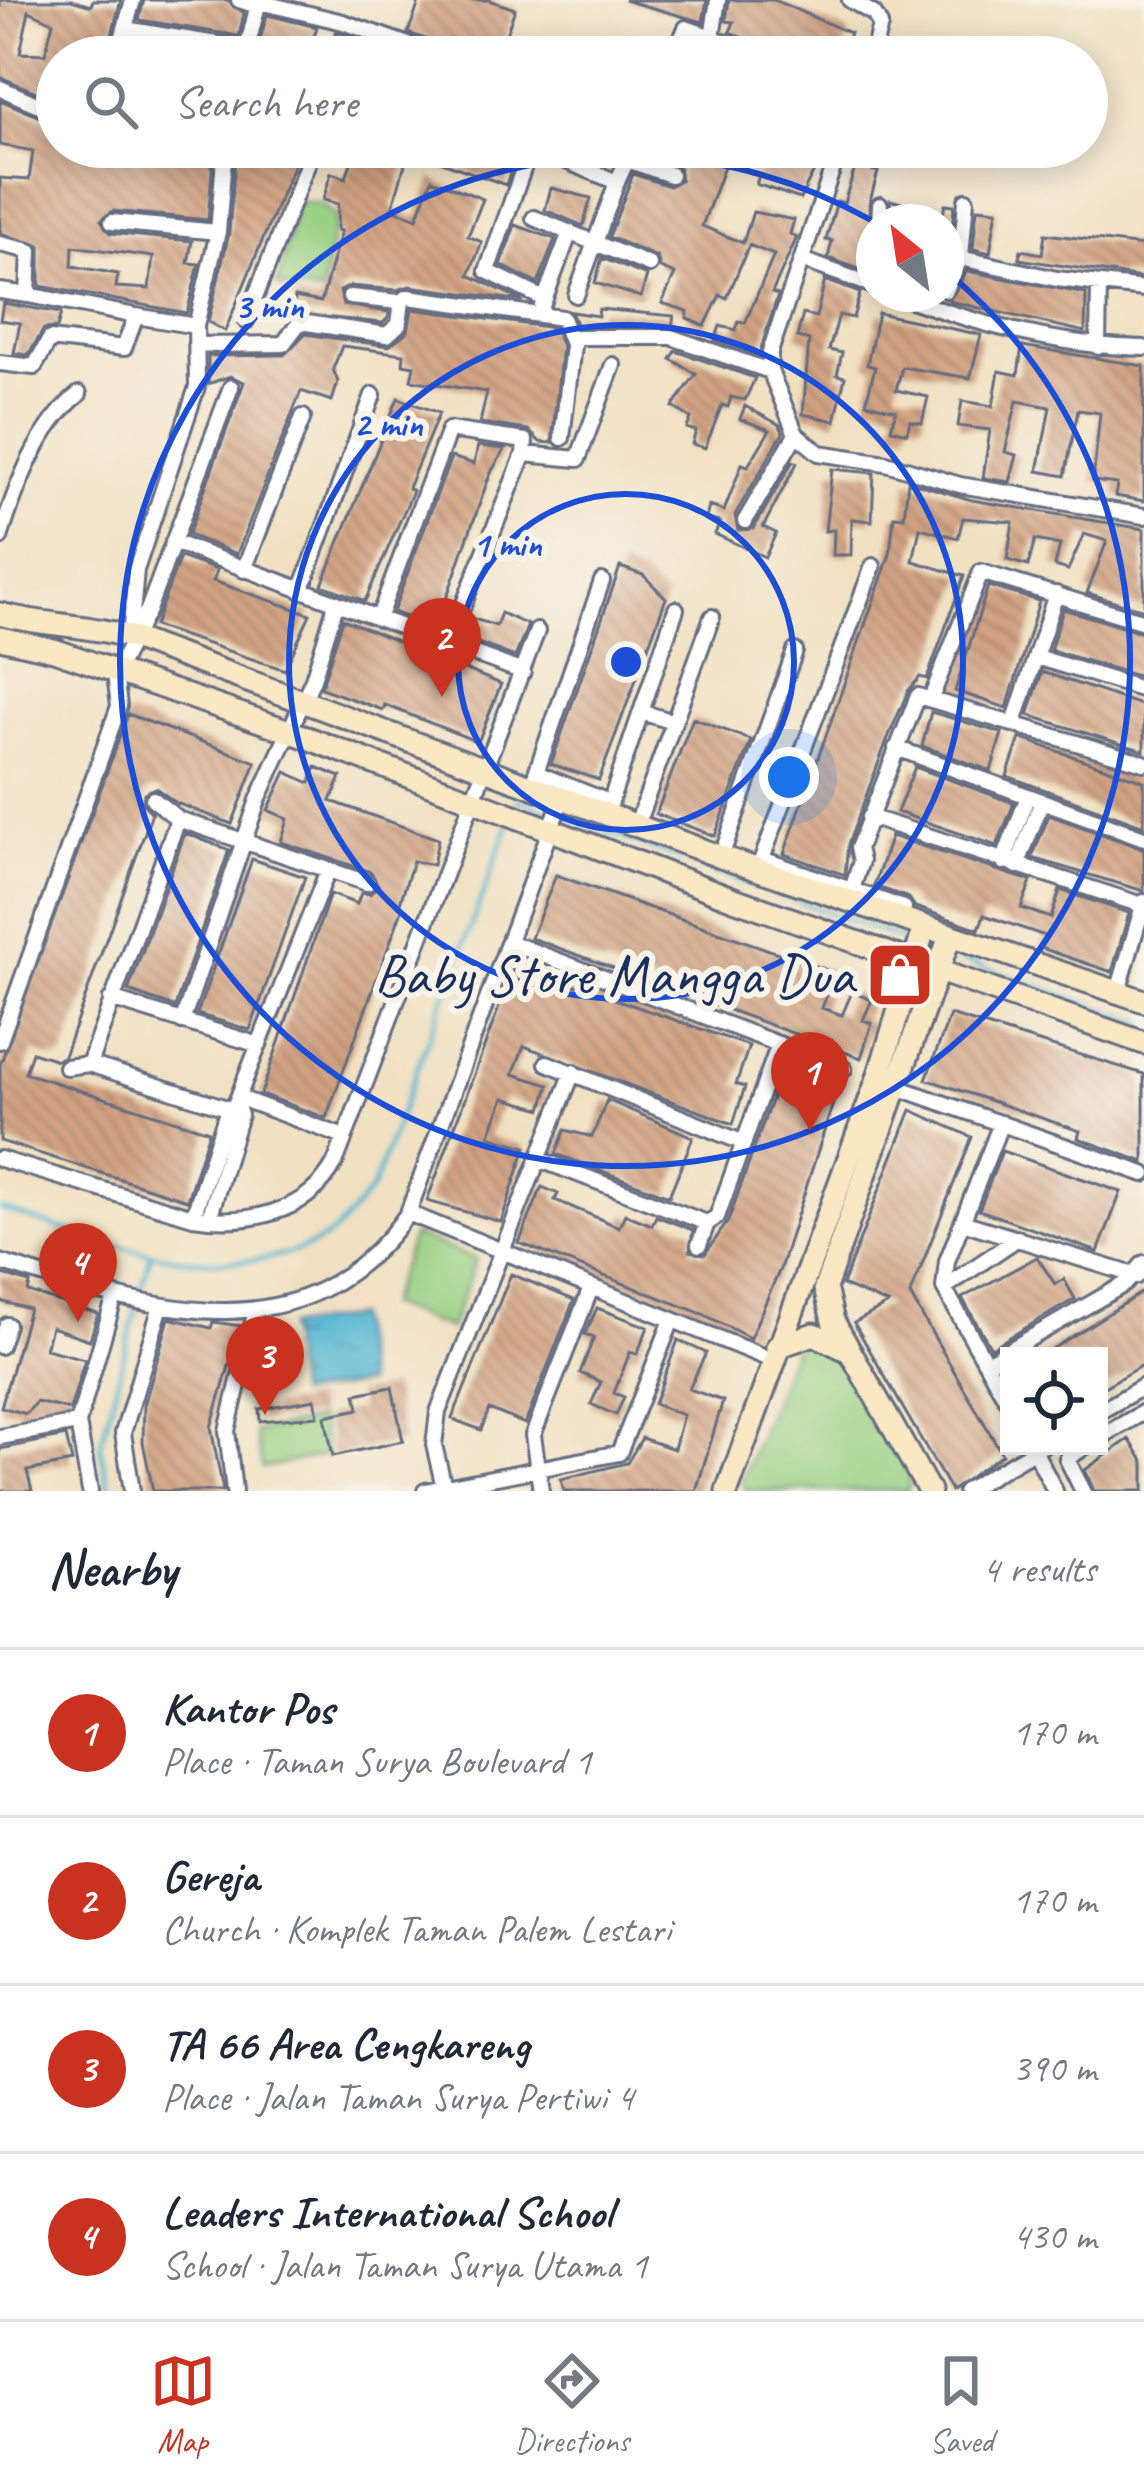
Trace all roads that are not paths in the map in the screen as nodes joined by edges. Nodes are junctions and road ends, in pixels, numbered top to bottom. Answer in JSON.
{"nodes":[{"id":1,"x":133,"y":0,"type":"edge"},
{"id":2,"x":239,"y":0,"type":"edge"},
{"id":3,"x":718,"y":0,"type":"edge"},
{"id":4,"x":850,"y":0,"type":"edge"},
{"id":5,"x":259,"y":3,"type":"edge"},
{"id":6,"x":125,"y":28,"type":"junction"},
{"id":7,"x":123,"y":36,"type":"edge"},
{"id":8,"x":160,"y":36,"type":"edge"},
{"id":9,"x":250,"y":36,"type":"edge"},
{"id":10,"x":384,"y":36,"type":"edge"},
{"id":11,"x":682,"y":36,"type":"edge"},
{"id":12,"x":709,"y":36,"type":"edge"},
{"id":13,"x":712,"y":36,"type":"edge"},
{"id":14,"x":877,"y":36,"type":"edge"},
{"id":15,"x":0,"y":88,"type":"edge"},
{"id":16,"x":36,"y":103,"type":"edge"},
{"id":17,"x":223,"y":168,"type":"edge"},
{"id":18,"x":306,"y":168,"type":"edge"},
{"id":19,"x":524,"y":168,"type":"edge"},
{"id":20,"x":583,"y":168,"type":"edge"},
{"id":21,"x":623,"y":168,"type":"edge"},
{"id":22,"x":658,"y":168,"type":"edge"},
{"id":23,"x":833,"y":168,"type":"edge"},
{"id":24,"x":671,"y":175,"type":"dead end"},
{"id":25,"x":617,"y":182,"type":"junction"},
{"id":26,"x":966,"y":200,"type":"dead end"},
{"id":27,"x":964,"y":209,"type":"edge"},
{"id":28,"x":534,"y":218,"type":"dead end"},
{"id":29,"x":112,"y":222,"type":"dead end"},
{"id":30,"x":218,"y":232,"type":"junction"},
{"id":31,"x":570,"y":232,"type":"junction"},
{"id":32,"x":596,"y":243,"type":"junction"},
{"id":33,"x":0,"y":244,"type":"edge"},
{"id":34,"x":964,"y":258,"type":"edge"},
{"id":35,"x":802,"y":260,"type":"junction"},
{"id":36,"x":650,"y":266,"type":"dead end"},
{"id":37,"x":856,"y":280,"type":"edge"},
{"id":38,"x":1099,"y":284,"type":"junction"},
{"id":39,"x":1144,"y":289,"type":"edge"},
{"id":40,"x":0,"y":291,"type":"edge"},
{"id":41,"x":28,"y":295,"type":"junction"},
{"id":42,"x":576,"y":295,"type":"dead end"},
{"id":43,"x":350,"y":297,"type":"dead end"},
{"id":44,"x":544,"y":299,"type":"junction"},
{"id":45,"x":402,"y":301,"type":"junction"},
{"id":46,"x":945,"y":312,"type":"edge"},
{"id":47,"x":538,"y":315,"type":"junction"},
{"id":48,"x":136,"y":316,"type":"junction"},
{"id":49,"x":246,"y":321,"type":"dead end"},
{"id":50,"x":196,"y":326,"type":"junction"},
{"id":51,"x":571,"y":339,"type":"junction"},
{"id":52,"x":198,"y":345,"type":"junction"},
{"id":53,"x":1098,"y":346,"type":"junction"},
{"id":54,"x":1144,"y":347,"type":"edge"},
{"id":55,"x":0,"y":364,"type":"edge"},
{"id":56,"x":613,"y":365,"type":"dead end"},
{"id":57,"x":770,"y":371,"type":"junction"},
{"id":58,"x":231,"y":387,"type":"dead end"},
{"id":59,"x":79,"y":394,"type":"dead end"},
{"id":60,"x":373,"y":395,"type":"dead end"},
{"id":61,"x":303,"y":417,"type":"dead end"},
{"id":62,"x":796,"y":434,"type":"junction"},
{"id":63,"x":562,"y":438,"type":"dead end"},
{"id":64,"x":524,"y":454,"type":"junction"},
{"id":65,"x":1144,"y":516,"type":"edge"},
{"id":66,"x":745,"y":521,"type":"dead end"},
{"id":67,"x":0,"y":538,"type":"edge"},
{"id":68,"x":173,"y":542,"type":"junction"},
{"id":69,"x":873,"y":566,"type":"dead end"},
{"id":70,"x":244,"y":570,"type":"junction"},
{"id":71,"x":602,"y":581,"type":"dead end"},
{"id":72,"x":301,"y":591,"type":"junction"},
{"id":73,"x":1056,"y":595,"type":"junction"},
{"id":74,"x":334,"y":609,"type":"junction"},
{"id":75,"x":676,"y":609,"type":"dead end"},
{"id":76,"x":0,"y":614,"type":"edge"},
{"id":77,"x":712,"y":617,"type":"dead end"},
{"id":78,"x":378,"y":619,"type":"junction"},
{"id":79,"x":1144,"y":622,"type":"edge"},
{"id":80,"x":537,"y":631,"type":"dead end"},
{"id":81,"x":0,"y":638,"type":"edge"},
{"id":82,"x":130,"y":638,"type":"junction"},
{"id":83,"x":448,"y":643,"type":"junction"},
{"id":84,"x":795,"y":651,"type":"dead end"},
{"id":85,"x":1036,"y":657,"type":"junction"},
{"id":86,"x":523,"y":672,"type":"junction"},
{"id":87,"x":115,"y":674,"type":"junction"},
{"id":88,"x":1144,"y":690,"type":"edge"},
{"id":89,"x":306,"y":692,"type":"junction"},
{"id":90,"x":932,"y":696,"type":"junction"},
{"id":91,"x":640,"y":712,"type":"junction"},
{"id":92,"x":674,"y":722,"type":"junction"},
{"id":93,"x":1014,"y":723,"type":"junction"},
{"id":94,"x":289,"y":731,"type":"junction"},
{"id":95,"x":896,"y":748,"type":"junction"},
{"id":96,"x":1144,"y":763,"type":"edge"},
{"id":97,"x":486,"y":770,"type":"junction"},
{"id":98,"x":153,"y":799,"type":"dead end"},
{"id":99,"x":472,"y":801,"type":"junction"},
{"id":100,"x":561,"y":802,"type":"junction"},
{"id":101,"x":1034,"y":802,"type":"junction"},
{"id":102,"x":608,"y":808,"type":"junction"},
{"id":103,"x":869,"y":818,"type":"junction"},
{"id":104,"x":178,"y":819,"type":"junction"},
{"id":105,"x":638,"y":824,"type":"junction"},
{"id":106,"x":551,"y":827,"type":"junction"},
{"id":107,"x":1144,"y":838,"type":"edge"},
{"id":108,"x":246,"y":842,"type":"junction"},
{"id":109,"x":721,"y":857,"type":"junction"},
{"id":110,"x":1010,"y":864,"type":"junction"},
{"id":111,"x":760,"y":865,"type":"junction"},
{"id":112,"x":328,"y":870,"type":"junction"},
{"id":113,"x":367,"y":883,"type":"dead end"},
{"id":114,"x":851,"y":890,"type":"junction"},
{"id":115,"x":1143,"y":904,"type":"edge"},
{"id":116,"x":921,"y":940,"type":"junction"},
{"id":117,"x":509,"y":942,"type":"junction"},
{"id":118,"x":946,"y":953,"type":"junction"},
{"id":119,"x":1120,"y":988,"type":"junction"},
{"id":120,"x":111,"y":999,"type":"junction"},
{"id":121,"x":1144,"y":1001,"type":"edge"},
{"id":122,"x":182,"y":1022,"type":"junction"},
{"id":123,"x":0,"y":1040,"type":"edge"},
{"id":124,"x":1144,"y":1043,"type":"edge"},
{"id":125,"x":779,"y":1044,"type":"junction"},
{"id":126,"x":259,"y":1045,"type":"junction"},
{"id":127,"x":547,"y":1063,"type":"dead end"},
{"id":128,"x":89,"y":1064,"type":"junction"},
{"id":129,"x":66,"y":1066,"type":"dead end"},
{"id":130,"x":844,"y":1069,"type":"dead end"},
{"id":131,"x":573,"y":1072,"type":"junction"},
{"id":132,"x":888,"y":1084,"type":"junction"},
{"id":133,"x":235,"y":1105,"type":"junction"},
{"id":134,"x":1000,"y":1123,"type":"junction"},
{"id":135,"x":344,"y":1137,"type":"junction"},
{"id":136,"x":744,"y":1143,"type":"junction"},
{"id":137,"x":0,"y":1159,"type":"edge"},
{"id":138,"x":538,"y":1159,"type":"junction"},
{"id":139,"x":1144,"y":1174,"type":"edge"},
{"id":140,"x":408,"y":1213,"type":"junction"},
{"id":141,"x":201,"y":1218,"type":"junction"},
{"id":142,"x":962,"y":1222,"type":"junction"},
{"id":143,"x":707,"y":1223,"type":"junction"},
{"id":144,"x":1018,"y":1238,"type":"junction"},
{"id":145,"x":699,"y":1245,"type":"dead end"},
{"id":146,"x":502,"y":1253,"type":"junction"},
{"id":147,"x":0,"y":1262,"type":"edge"},
{"id":148,"x":1140,"y":1269,"type":"edge"},
{"id":149,"x":591,"y":1288,"type":"junction"},
{"id":150,"x":944,"y":1288,"type":"junction"},
{"id":151,"x":122,"y":1298,"type":"junction"},
{"id":152,"x":155,"y":1307,"type":"junction"},
{"id":153,"x":256,"y":1310,"type":"junction"},
{"id":154,"x":672,"y":1320,"type":"junction"},
{"id":155,"x":7,"y":1325,"type":"dead end"},
{"id":156,"x":0,"y":1346,"type":"edge"},
{"id":157,"x":850,"y":1352,"type":"junction"},
{"id":158,"x":774,"y":1353,"type":"junction"},
{"id":159,"x":988,"y":1364,"type":"junction"},
{"id":160,"x":1000,"y":1386,"type":"edge"},
{"id":161,"x":1144,"y":1386,"type":"edge"},
{"id":162,"x":1108,"y":1407,"type":"edge"},
{"id":163,"x":1144,"y":1412,"type":"edge"},
{"id":164,"x":78,"y":1423,"type":"junction"},
{"id":165,"x":1108,"y":1433,"type":"edge"},
{"id":166,"x":0,"y":1437,"type":"edge"},
{"id":167,"x":1023,"y":1455,"type":"edge"},
{"id":168,"x":1039,"y":1455,"type":"edge"},
{"id":169,"x":1073,"y":1455,"type":"edge"},
{"id":170,"x":537,"y":1469,"type":"junction"},
{"id":171,"x":923,"y":1486,"type":"edge"},
{"id":172,"x":444,"y":1487,"type":"junction"},
{"id":173,"x":730,"y":1489,"type":"edge"},
{"id":174,"x":90,"y":1491,"type":"edge"},
{"id":175,"x":132,"y":1491,"type":"edge"},
{"id":176,"x":234,"y":1491,"type":"edge"},
{"id":177,"x":425,"y":1491,"type":"edge"},
{"id":178,"x":541,"y":1491,"type":"edge"},
{"id":179,"x":965,"y":1491,"type":"edge"},
{"id":180,"x":1055,"y":1491,"type":"edge"},
{"id":181,"x":1083,"y":1491,"type":"edge"}],
"edges":[{"from":1,"to":6,"type":"street"},
{"from":2,"to":5,"type":"street"},
{"from":3,"to":13,"type":"street"},
{"from":4,"to":14,"type":"street"},
{"from":5,"to":9,"type":"street"},
{"from":5,"to":10,"type":"street"},
{"from":6,"to":7,"type":"street"},
{"from":6,"to":8,"type":"street"},
{"from":11,"to":12,"type":"street"},
{"from":15,"to":16,"type":"street"},
{"from":17,"to":30,"type":"street"},
{"from":18,"to":49,"type":"street"},
{"from":19,"to":44,"type":"street"},
{"from":20,"to":25,"type":"street"},
{"from":21,"to":25,"type":"street"},
{"from":22,"to":24,"type":"street"},
{"from":23,"to":35,"type":"street"},
{"from":25,"to":32,"type":"street"},
{"from":26,"to":27,"type":"street"},
{"from":28,"to":31,"type":"street"},
{"from":29,"to":30,"type":"street"},
{"from":30,"to":50,"type":"street"},
{"from":31,"to":32,"type":"street"},
{"from":31,"to":44,"type":"street"},
{"from":32,"to":36,"type":"street"},
{"from":32,"to":42,"type":"street"},
{"from":33,"to":41,"type":"street"},
{"from":34,"to":38,"type":"street"},
{"from":35,"to":37,"type":"street"},
{"from":35,"to":57,"type":"street"},
{"from":38,"to":39,"type":"street"},
{"from":38,"to":53,"type":"street"},
{"from":40,"to":41,"type":"street"},
{"from":41,"to":48,"type":"street"},
{"from":43,"to":45,"type":"street"},
{"from":44,"to":47,"type":"street"},
{"from":45,"to":47,"type":"street"},
{"from":45,"to":52,"type":"street"},
{"from":46,"to":53,"type":"street"},
{"from":47,"to":51,"type":"street"},
{"from":48,"to":50,"type":"street"},
{"from":48,"to":55,"type":"street"},
{"from":50,"to":52,"type":"street"},
{"from":51,"to":57,"type":"street"},
{"from":51,"to":63,"type":"street"},
{"from":52,"to":82,"type":"street"},
{"from":53,"to":54,"type":"street"},
{"from":56,"to":64,"type":"street"},
{"from":57,"to":62,"type":"street"},
{"from":58,"to":68,"type":"street"},
{"from":59,"to":67,"type":"street"},
{"from":60,"to":72,"type":"street"},
{"from":61,"to":70,"type":"street"},
{"from":62,"to":65,"type":"street"},
{"from":62,"to":66,"type":"street"},
{"from":64,"to":78,"type":"street"},
{"from":64,"to":83,"type":"street"},
{"from":68,"to":70,"type":"street"},
{"from":68,"to":82,"type":"street"},
{"from":69,"to":111,"type":"street"},
{"from":70,"to":72,"type":"street"},
{"from":71,"to":102,"type":"street"},
{"from":72,"to":74,"type":"street"},
{"from":73,"to":79,"type":"street"},
{"from":73,"to":85,"type":"street"},
{"from":73,"to":90,"type":"street"},
{"from":74,"to":78,"type":"street"},
{"from":74,"to":89,"type":"street"},
{"from":75,"to":91,"type":"street"},
{"from":76,"to":82,"type":"street"},
{"from":77,"to":92,"type":"street"},
{"from":78,"to":83,"type":"street"},
{"from":80,"to":86,"type":"street"},
{"from":81,"to":87,"type":"street"},
{"from":82,"to":87,"type":"street"},
{"from":82,"to":89,"type":"street"},
{"from":83,"to":86,"type":"street"},
{"from":84,"to":109,"type":"street"},
{"from":85,"to":88,"type":"street"},
{"from":85,"to":93,"type":"street"},
{"from":86,"to":97,"type":"street"},
{"from":87,"to":94,"type":"street"},
{"from":87,"to":123,"type":"street"},
{"from":89,"to":94,"type":"street"},
{"from":89,"to":97,"type":"street"},
{"from":90,"to":93,"type":"street"},
{"from":90,"to":95,"type":"street"},
{"from":91,"to":92,"type":"street"},
{"from":91,"to":102,"type":"street"},
{"from":92,"to":105,"type":"street"},
{"from":93,"to":96,"type":"street"},
{"from":94,"to":99,"type":"street"},
{"from":94,"to":108,"type":"street"},
{"from":95,"to":101,"type":"street"},
{"from":95,"to":103,"type":"street"},
{"from":97,"to":99,"type":"street"},
{"from":97,"to":100,"type":"street"},
{"from":98,"to":104,"type":"street"},
{"from":99,"to":106,"type":"street"},
{"from":99,"to":135,"type":"street"},
{"from":100,"to":102,"type":"street"},
{"from":100,"to":106,"type":"street"},
{"from":101,"to":107,"type":"street"},
{"from":101,"to":110,"type":"street"},
{"from":102,"to":105,"type":"street"},
{"from":103,"to":110,"type":"street"},
{"from":103,"to":114,"type":"street"},
{"from":104,"to":108,"type":"street"},
{"from":104,"to":120,"type":"street"},
{"from":105,"to":109,"type":"street"},
{"from":106,"to":116,"type":"street"},
{"from":106,"to":117,"type":"street"},
{"from":108,"to":112,"type":"street"},
{"from":108,"to":122,"type":"street"},
{"from":109,"to":111,"type":"street"},
{"from":110,"to":115,"type":"street"},
{"from":111,"to":114,"type":"street"},
{"from":111,"to":116,"type":"street"},
{"from":112,"to":113,"type":"street"},
{"from":112,"to":126,"type":"street"},
{"from":114,"to":116,"type":"street"},
{"from":115,"to":119,"type":"street"},
{"from":116,"to":118,"type":"street"},
{"from":116,"to":118,"type":"street"},
{"from":116,"to":119,"type":"street"},
{"from":116,"to":132,"type":"street"},
{"from":117,"to":125,"type":"street"},
{"from":117,"to":140,"type":"street"},
{"from":118,"to":119,"type":"street"},
{"from":118,"to":124,"type":"street"},
{"from":118,"to":132,"type":"street"},
{"from":119,"to":121,"type":"street"},
{"from":120,"to":122,"type":"street"},
{"from":120,"to":128,"type":"street"},
{"from":122,"to":126,"type":"street"},
{"from":125,"to":130,"type":"street"},
{"from":125,"to":136,"type":"street"},
{"from":126,"to":133,"type":"street"},
{"from":127,"to":131,"type":"street"},
{"from":128,"to":129,"type":"street"},
{"from":128,"to":133,"type":"street"},
{"from":131,"to":136,"type":"street"},
{"from":131,"to":138,"type":"street"},
{"from":132,"to":134,"type":"street"},
{"from":132,"to":157,"type":"street"},
{"from":132,"to":158,"type":"street"},
{"from":133,"to":135,"type":"street"},
{"from":133,"to":141,"type":"street"},
{"from":134,"to":139,"type":"street"},
{"from":134,"to":142,"type":"street"},
{"from":135,"to":141,"type":"street"},
{"from":136,"to":143,"type":"street"},
{"from":137,"to":141,"type":"street"},
{"from":138,"to":143,"type":"street"},
{"from":138,"to":146,"type":"street"},
{"from":140,"to":146,"type":"street"},
{"from":140,"to":153,"type":"street"},
{"from":142,"to":144,"type":"street"},
{"from":142,"to":150,"type":"street"},
{"from":143,"to":145,"type":"street"},
{"from":144,"to":148,"type":"street"},
{"from":144,"to":150,"type":"street"},
{"from":146,"to":149,"type":"street"},
{"from":146,"to":172,"type":"street"},
{"from":147,"to":151,"type":"street"},
{"from":148,"to":159,"type":"street"},
{"from":149,"to":154,"type":"street"},
{"from":149,"to":170,"type":"street"},
{"from":150,"to":159,"type":"street"},
{"from":151,"to":152,"type":"street"},
{"from":151,"to":164,"type":"street"},
{"from":152,"to":153,"type":"street"},
{"from":152,"to":175,"type":"street"},
{"from":153,"to":176,"type":"street"},
{"from":154,"to":158,"type":"street"},
{"from":154,"to":170,"type":"street"},
{"from":155,"to":156,"type":"street"},
{"from":157,"to":158,"type":"street"},
{"from":157,"to":171,"type":"street"},
{"from":158,"to":173,"type":"street"},
{"from":159,"to":160,"type":"street"},
{"from":161,"to":162,"type":"street"},
{"from":163,"to":165,"type":"street"},
{"from":164,"to":166,"type":"street"},
{"from":164,"to":174,"type":"street"},
{"from":167,"to":179,"type":"street"},
{"from":168,"to":180,"type":"street"},
{"from":169,"to":181,"type":"street"},
{"from":170,"to":172,"type":"street"},
{"from":170,"to":178,"type":"street"},
{"from":172,"to":177,"type":"street"}]}
